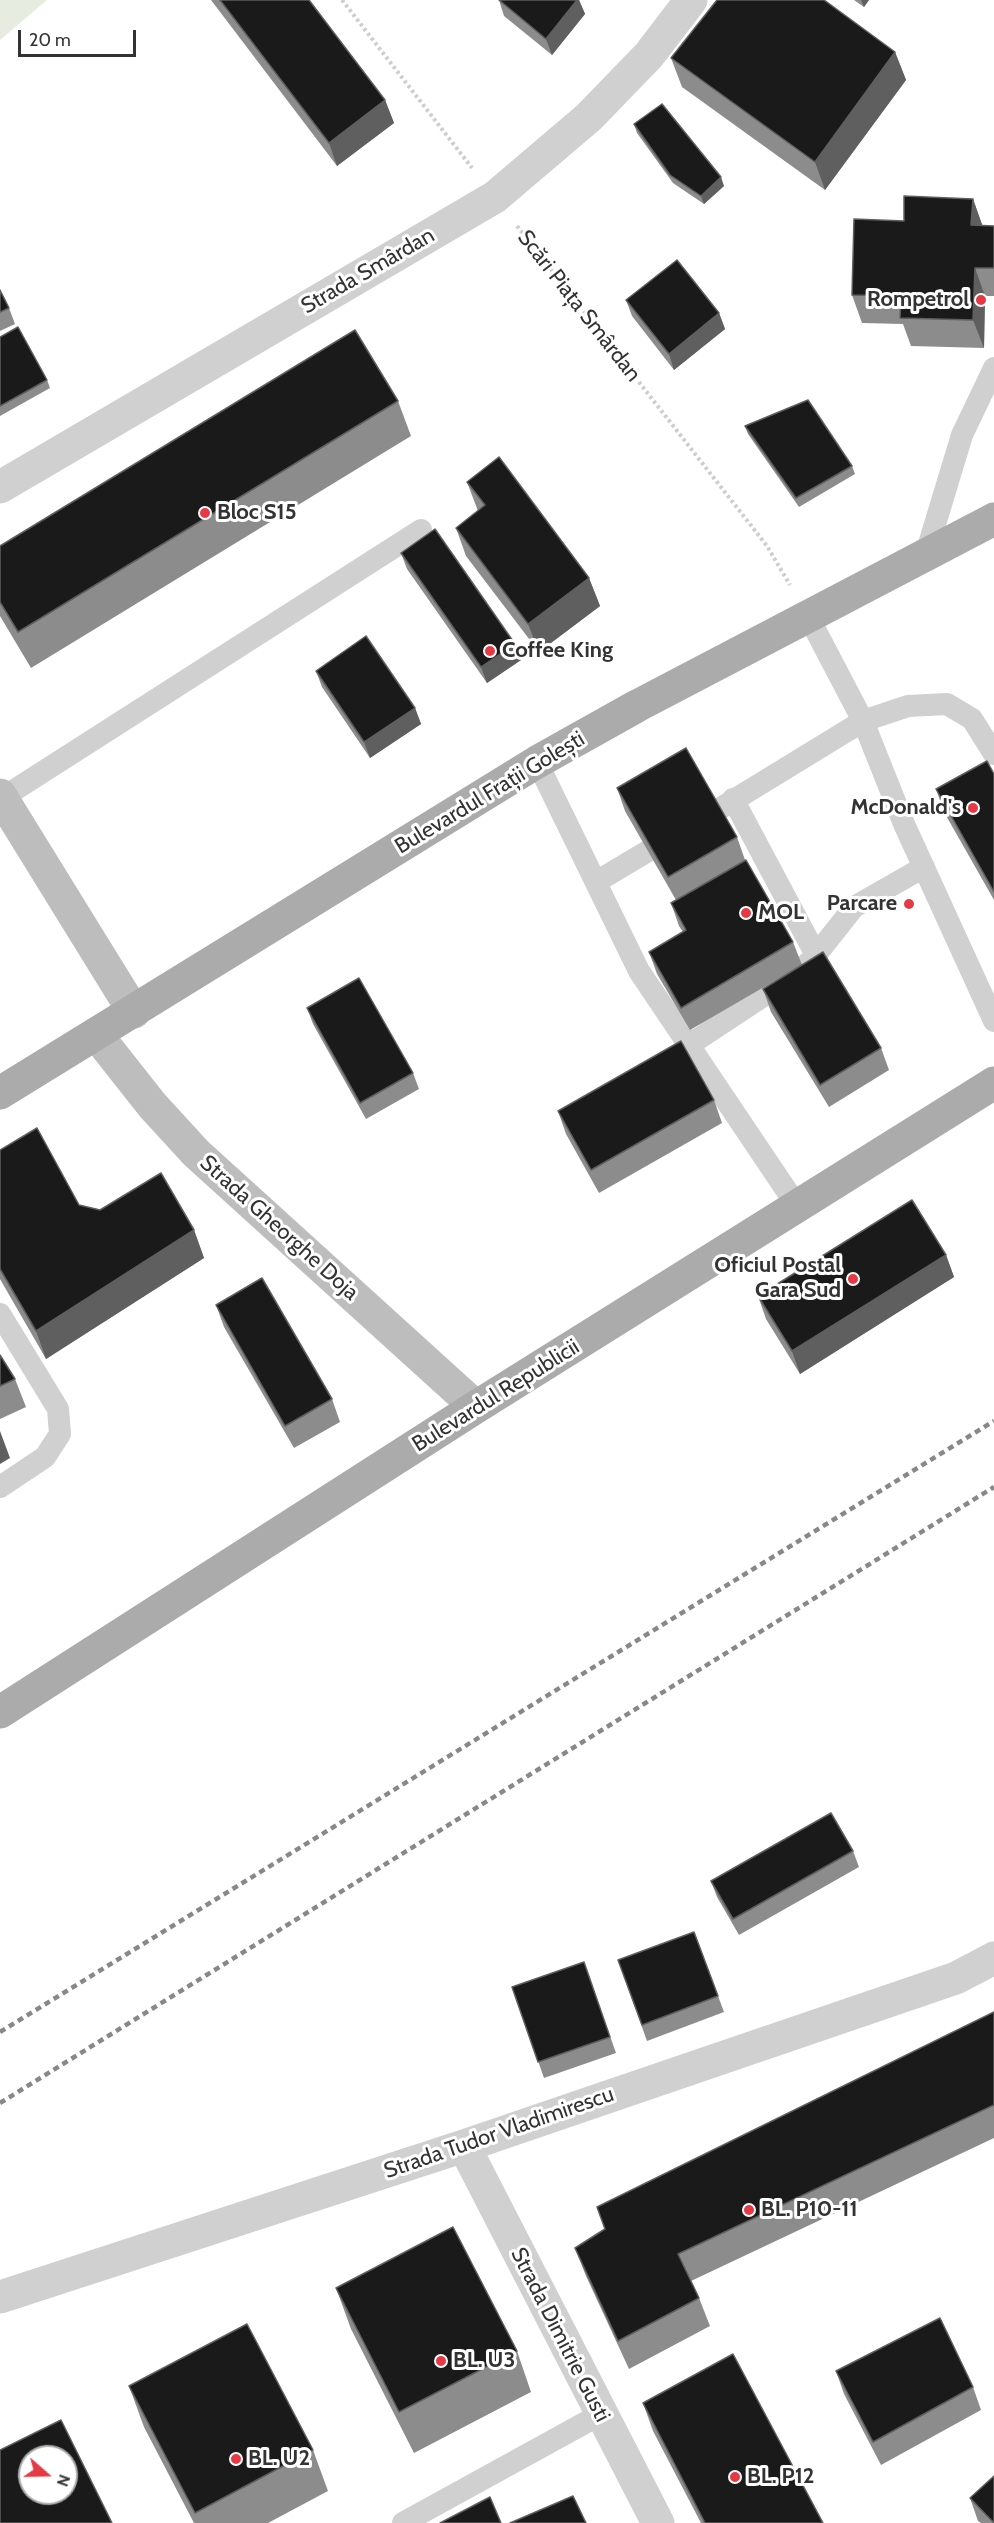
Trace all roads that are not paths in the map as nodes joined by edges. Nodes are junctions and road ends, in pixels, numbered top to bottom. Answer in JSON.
{"nodes":[{"id":1,"x":691,"y":0,"type":"edge"},
{"id":2,"x":994,"y":368,"type":"edge"},
{"id":3,"x":0,"y":487,"type":"edge"},
{"id":4,"x":994,"y":519,"type":"edge"},
{"id":5,"x":421,"y":530,"type":"dead end"},
{"id":6,"x":926,"y":555,"type":"junction"},
{"id":7,"x":808,"y":616,"type":"junction"},
{"id":8,"x":863,"y":721,"type":"junction"},
{"id":9,"x":994,"y":754,"type":"edge"},
{"id":10,"x":537,"y":762,"type":"junction"},
{"id":11,"x":1,"y":796,"type":"edge"},
{"id":12,"x":648,"y":851,"type":"edge"},
{"id":13,"x":924,"y":867,"type":"junction"},
{"id":14,"x":596,"y":882,"type":"junction"},
{"id":15,"x":816,"y":955,"type":"junction"},
{"id":16,"x":992,"y":1010,"type":"edge"},
{"id":17,"x":134,"y":1012,"type":"junction"},
{"id":18,"x":96,"y":1034,"type":"junction"},
{"id":19,"x":688,"y":1045,"type":"junction"},
{"id":20,"x":994,"y":1083,"type":"edge"},
{"id":21,"x":0,"y":1093,"type":"edge"},
{"id":22,"x":798,"y":1206,"type":"junction"},
{"id":23,"x":0,"y":1314,"type":"edge"},
{"id":24,"x":476,"y":1407,"type":"junction"},
{"id":25,"x":0,"y":1487,"type":"edge"},
{"id":26,"x":0,"y":1712,"type":"edge"},
{"id":27,"x":994,"y":1958,"type":"edge"},
{"id":28,"x":464,"y":2146,"type":"junction"},
{"id":29,"x":0,"y":2297,"type":"edge"},
{"id":30,"x":601,"y":2414,"type":"junction"},
{"id":31,"x":403,"y":2523,"type":"edge"},
{"id":32,"x":658,"y":2523,"type":"edge"}],
"edges":[{"from":1,"to":3,"type":"street","name":"Strada Smârdan"},
{"from":2,"to":6,"type":"lane"},
{"from":4,"to":6,"type":"main road","name":"Bulevardul Frații Golești"},
{"from":5,"to":11,"type":"lane"},
{"from":6,"to":7,"type":"main road","name":"Bulevardul Frații Golești"},
{"from":7,"to":8,"type":"lane"},
{"from":7,"to":10,"type":"main road","name":"Bulevardul Frații Golești"},
{"from":8,"to":9,"type":"lane"},
{"from":8,"to":13,"type":"lane"},
{"from":8,"to":15,"type":"lane"},
{"from":10,"to":14,"type":"lane"},
{"from":10,"to":17,"type":"main road","name":"Bulevardul Frații Golești"},
{"from":11,"to":17,"type":"street"},
{"from":12,"to":14,"type":"lane"},
{"from":13,"to":15,"type":"lane"},
{"from":13,"to":16,"type":"lane"},
{"from":14,"to":19,"type":"lane"},
{"from":15,"to":19,"type":"lane"},
{"from":17,"to":18,"type":"main road","name":"Bulevardul Frații Golești"},
{"from":18,"to":21,"type":"main road","name":"Bulevardul Frații Golești"},
{"from":18,"to":24,"type":"street","name":"Strada Gheorghe Doja"},
{"from":19,"to":22,"type":"lane"},
{"from":20,"to":22,"type":"main road","name":"Bulevardul Republicii"},
{"from":22,"to":24,"type":"main road","name":"Bulevardul Republicii"},
{"from":23,"to":25,"type":"lane"},
{"from":24,"to":26,"type":"main road","name":"Bulevardul Republicii"},
{"from":27,"to":28,"type":"street","name":"Strada Tudor Vladimirescu"},
{"from":28,"to":29,"type":"street","name":"Strada Tudor Vladimirescu"},
{"from":28,"to":30,"type":"street","name":"Strada Dimitrie Gusti"},
{"from":30,"to":31,"type":"lane"},
{"from":30,"to":32,"type":"street","name":"Strada Dimitrie Gusti"}]}
